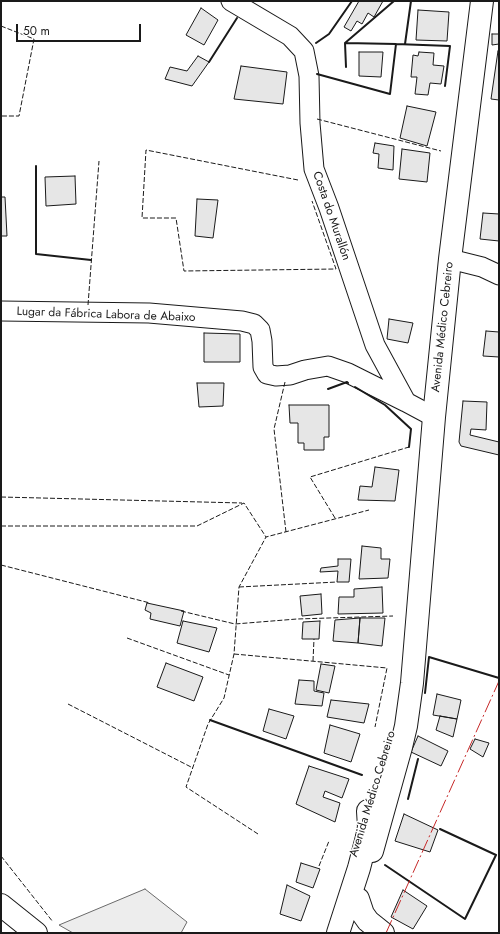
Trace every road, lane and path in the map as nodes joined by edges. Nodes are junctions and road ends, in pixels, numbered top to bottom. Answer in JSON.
{"nodes":[{"id":1,"x":231,"y":1,"type":"edge"},
{"id":2,"x":482,"y":1,"type":"edge"},
{"id":3,"x":450,"y":259,"type":"junction"},
{"id":4,"x":499,"y":275,"type":"edge"},
{"id":5,"x":1,"y":311,"type":"edge"},
{"id":6,"x":406,"y":402,"type":"junction"},
{"id":7,"x":434,"y":417,"type":"junction"},
{"id":8,"x":413,"y":654,"type":"junction"},
{"id":9,"x":368,"y":811,"type":"junction"},
{"id":10,"x":358,"y":899,"type":"junction"},
{"id":11,"x":1,"y":905,"type":"edge"},
{"id":12,"x":1,"y":916,"type":"edge"},
{"id":13,"x":20,"y":933,"type":"edge"},
{"id":14,"x":36,"y":933,"type":"edge"},
{"id":15,"x":329,"y":933,"type":"edge"},
{"id":16,"x":338,"y":933,"type":"edge"},
{"id":17,"x":346,"y":933,"type":"edge"},
{"id":18,"x":383,"y":933,"type":"edge"}],
"edges":[{"from":1,"to":6,"type":"street","name":"Costa do Murallón"},
{"from":2,"to":3,"type":"main road","name":"Avenida Médico Cebreiro"},
{"from":3,"to":4,"type":"street"},
{"from":3,"to":7,"type":"main road","name":"Avenida Médico Cebreiro"},
{"from":5,"to":6,"type":"street","name":"Lugar da Fábrica Labora de Abaixo"},
{"from":6,"to":7,"type":"street"},
{"from":7,"to":8,"type":"main road","name":"Avenida Médico Cebreiro"},
{"from":8,"to":9,"type":"main road","name":"Avenida Médico Cebreiro"},
{"from":8,"to":10,"type":"main road","name":"Avenida Médico Cebreiro"},
{"from":9,"to":15,"type":"main road","name":"Avenida Médico Cebreiro"},
{"from":9,"to":16,"type":"main road"},
{"from":10,"to":17,"type":"main road","name":"Avenida Médico Cebreiro"},
{"from":10,"to":18,"type":"main road"},
{"from":11,"to":14,"type":"main road"},
{"from":12,"to":13,"type":"main road"}]}
